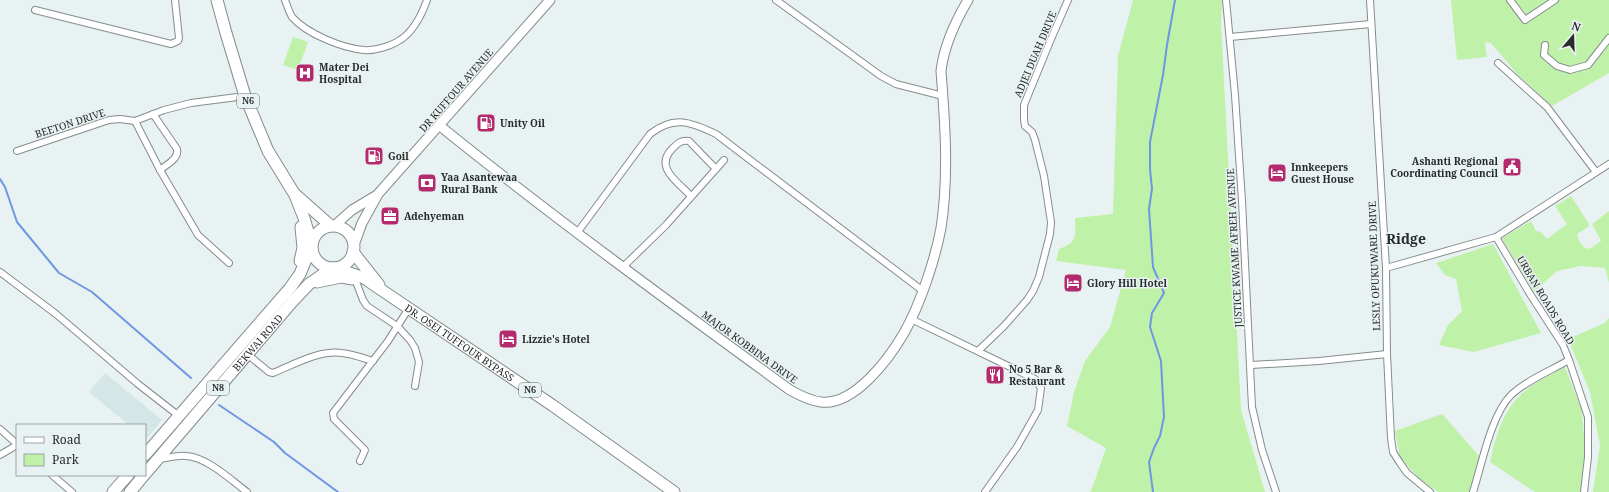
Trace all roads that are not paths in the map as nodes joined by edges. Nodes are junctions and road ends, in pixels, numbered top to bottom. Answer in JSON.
{"nodes":[{"id":1,"x":175,"y":0,"type":"edge"},
{"id":2,"x":217,"y":0,"type":"edge"},
{"id":3,"x":285,"y":0,"type":"edge"},
{"id":4,"x":427,"y":0,"type":"edge"},
{"id":5,"x":550,"y":0,"type":"edge"},
{"id":6,"x":776,"y":0,"type":"edge"},
{"id":7,"x":968,"y":0,"type":"edge"},
{"id":8,"x":1068,"y":0,"type":"edge"},
{"id":9,"x":1226,"y":0,"type":"edge"},
{"id":10,"x":1370,"y":0,"type":"edge"},
{"id":11,"x":1510,"y":0,"type":"edge"},
{"id":12,"x":1555,"y":0,"type":"edge"},
{"id":13,"x":35,"y":10,"type":"dead end"},
{"id":14,"x":1371,"y":24,"type":"junction"},
{"id":15,"x":1230,"y":37,"type":"junction"},
{"id":16,"x":1609,"y":38,"type":"edge"},
{"id":17,"x":1545,"y":45,"type":"dead end"},
{"id":18,"x":1498,"y":63,"type":"dead end"},
{"id":19,"x":246,"y":96,"type":"junction"},
{"id":20,"x":943,"y":96,"type":"junction"},
{"id":21,"x":153,"y":114,"type":"junction"},
{"id":22,"x":135,"y":121,"type":"junction"},
{"id":23,"x":440,"y":126,"type":"junction"},
{"id":24,"x":17,"y":151,"type":"dead end"},
{"id":25,"x":724,"y":160,"type":"dead end"},
{"id":26,"x":1609,"y":164,"type":"edge"},
{"id":27,"x":716,"y":169,"type":"junction"},
{"id":28,"x":160,"y":170,"type":"junction"},
{"id":29,"x":1596,"y":172,"type":"junction"},
{"id":30,"x":378,"y":194,"type":"junction"},
{"id":31,"x":691,"y":196,"type":"junction"},
{"id":32,"x":297,"y":200,"type":"junction"},
{"id":33,"x":332,"y":226,"type":"junction"},
{"id":34,"x":577,"y":233,"type":"junction"},
{"id":35,"x":1496,"y":237,"type":"junction"},
{"id":36,"x":312,"y":246,"type":"junction"},
{"id":37,"x":353,"y":248,"type":"junction"},
{"id":38,"x":229,"y":263,"type":"dead end"},
{"id":39,"x":623,"y":267,"type":"junction"},
{"id":40,"x":333,"y":268,"type":"junction"},
{"id":41,"x":1386,"y":268,"type":"junction"},
{"id":42,"x":0,"y":272,"type":"edge"},
{"id":43,"x":355,"y":279,"type":"junction"},
{"id":44,"x":309,"y":284,"type":"junction"},
{"id":45,"x":290,"y":288,"type":"junction"},
{"id":46,"x":380,"y":289,"type":"junction"},
{"id":47,"x":923,"y":291,"type":"junction"},
{"id":48,"x":409,"y":308,"type":"junction"},
{"id":49,"x":911,"y":319,"type":"junction"},
{"id":50,"x":397,"y":326,"type":"junction"},
{"id":51,"x":978,"y":351,"type":"junction"},
{"id":52,"x":247,"y":354,"type":"junction"},
{"id":53,"x":1387,"y":354,"type":"junction"},
{"id":54,"x":1569,"y":360,"type":"junction"},
{"id":55,"x":373,"y":361,"type":"junction"},
{"id":56,"x":1251,"y":365,"type":"junction"},
{"id":57,"x":415,"y":386,"type":"dead end"},
{"id":58,"x":179,"y":416,"type":"junction"},
{"id":59,"x":0,"y":429,"type":"edge"},
{"id":60,"x":16,"y":443,"type":"edge"},
{"id":61,"x":16,"y":445,"type":"edge"},
{"id":62,"x":146,"y":454,"type":"edge"},
{"id":63,"x":0,"y":455,"type":"edge"},
{"id":64,"x":157,"y":459,"type":"junction"},
{"id":65,"x":360,"y":461,"type":"dead end"},
{"id":66,"x":146,"y":472,"type":"edge"},
{"id":67,"x":53,"y":476,"type":"edge"},
{"id":68,"x":127,"y":476,"type":"edge"},
{"id":69,"x":142,"y":476,"type":"edge"},
{"id":70,"x":72,"y":492,"type":"edge"},
{"id":71,"x":114,"y":492,"type":"edge"},
{"id":72,"x":130,"y":492,"type":"edge"},
{"id":73,"x":247,"y":492,"type":"edge"},
{"id":74,"x":674,"y":492,"type":"edge"},
{"id":75,"x":985,"y":492,"type":"edge"},
{"id":76,"x":1276,"y":492,"type":"edge"},
{"id":77,"x":1430,"y":492,"type":"edge"},
{"id":78,"x":1473,"y":492,"type":"edge"},
{"id":79,"x":1584,"y":492,"type":"edge"}],
"edges":[{"from":1,"to":13,"type":"street"},
{"from":2,"to":19,"type":"highway","number":"N6"},
{"from":3,"to":4,"type":"street"},
{"from":5,"to":23,"type":"street","name":"DR KUFFOUR AVENUE"},
{"from":6,"to":20,"type":"street"},
{"from":7,"to":20,"type":"street","name":"MAJOR KOBBINA DRIVE"},
{"from":8,"to":51,"type":"street","name":"ADJEI DUAH DRIVE"},
{"from":9,"to":15,"type":"street","name":"JUSTICE KWAME AFREH AVENUE"},
{"from":10,"to":14,"type":"street","name":"LESLY OPUKUWARE DRIVE"},
{"from":11,"to":12,"type":"street"},
{"from":14,"to":15,"type":"street"},
{"from":14,"to":41,"type":"street","name":"LESLY OPUKUWARE DRIVE"},
{"from":15,"to":56,"type":"street","name":"JUSTICE KWAME AFREH AVENUE"},
{"from":16,"to":17,"type":"street"},
{"from":18,"to":29,"type":"street"},
{"from":19,"to":21,"type":"street","name":"BEETON DRIVE"},
{"from":19,"to":32,"type":"highway","number":"N6"},
{"from":20,"to":47,"type":"street","name":"MAJOR KOBBINA DRIVE"},
{"from":21,"to":22,"type":"street","name":"BEETON DRIVE"},
{"from":21,"to":28,"type":"street"},
{"from":22,"to":24,"type":"street","name":"BEETON DRIVE"},
{"from":22,"to":28,"type":"street"},
{"from":23,"to":30,"type":"street","name":"DR KUFFOUR AVENUE"},
{"from":23,"to":34,"type":"street","name":"MAJOR KOBBINA DRIVE"},
{"from":25,"to":27,"type":"street"},
{"from":26,"to":29,"type":"street"},
{"from":27,"to":31,"type":"street"},
{"from":27,"to":31,"type":"street"},
{"from":28,"to":38,"type":"street"},
{"from":29,"to":35,"type":"street"},
{"from":30,"to":33,"type":"street"},
{"from":30,"to":37,"type":"street"},
{"from":31,"to":39,"type":"street"},
{"from":32,"to":33,"type":"highway","number":"N6"},
{"from":32,"to":36,"type":"highway","number":"N6"},
{"from":32,"to":45,"type":"highway"},
{"from":33,"to":36,"type":"highway"},
{"from":33,"to":37,"type":"highway","number":"N6"},
{"from":34,"to":39,"type":"street","name":"MAJOR KOBBINA DRIVE"},
{"from":34,"to":47,"type":"street"},
{"from":35,"to":41,"type":"street"},
{"from":35,"to":54,"type":"street","name":"URBAN ROADS ROAD"},
{"from":36,"to":40,"type":"highway","number":"N6"},
{"from":36,"to":45,"type":"highway","number":"N8"},
{"from":37,"to":40,"type":"highway"},
{"from":37,"to":46,"type":"highway","name":"DR. OSEI TUFFOUR BYPASS","number":"N6"},
{"from":39,"to":49,"type":"street","name":"MAJOR KOBBINA DRIVE"},
{"from":40,"to":44,"type":"highway","number":"N8"},
{"from":40,"to":46,"type":"highway","name":"DR. OSEI TUFFOUR BYPASS","number":"N6"},
{"from":41,"to":53,"type":"street","name":"LESLY OPUKUWARE DRIVE"},
{"from":42,"to":58,"type":"street"},
{"from":43,"to":44,"type":"highway"},
{"from":43,"to":46,"type":"highway"},
{"from":43,"to":50,"type":"street"},
{"from":44,"to":52,"type":"highway","name":"BEKWAI ROAD","number":"N8"},
{"from":45,"to":58,"type":"highway","name":"BEKWAI ROAD","number":"N8"},
{"from":46,"to":48,"type":"highway","name":"DR. OSEI TUFFOUR BYPASS","number":"N6"},
{"from":47,"to":49,"type":"street","name":"MAJOR KOBBINA DRIVE"},
{"from":48,"to":50,"type":"street"},
{"from":48,"to":74,"type":"highway","name":"DR. OSEI TUFFOUR BYPASS","number":"N6"},
{"from":49,"to":51,"type":"street"},
{"from":50,"to":55,"type":"street"},
{"from":50,"to":57,"type":"street"},
{"from":51,"to":75,"type":"street"},
{"from":52,"to":55,"type":"street"},
{"from":52,"to":64,"type":"highway","name":"BEKWAI ROAD","number":"N8"},
{"from":53,"to":56,"type":"street"},
{"from":53,"to":77,"type":"street","name":"LESLY OPUKUWARE DRIVE"},
{"from":54,"to":78,"type":"street"},
{"from":54,"to":79,"type":"street","name":"URBAN ROADS ROAD"},
{"from":55,"to":65,"type":"street"},
{"from":56,"to":76,"type":"street","name":"JUSTICE KWAME AFREH AVENUE"},
{"from":58,"to":62,"type":"highway","name":"BEKWAI ROAD","number":"N8"},
{"from":59,"to":60,"type":"street"},
{"from":61,"to":63,"type":"street"},
{"from":64,"to":66,"type":"highway","name":"BEKWAI ROAD","number":"N8"},
{"from":64,"to":73,"type":"street"},
{"from":67,"to":70,"type":"street"},
{"from":68,"to":71,"type":"highway"},
{"from":69,"to":72,"type":"highway","name":"BEKWAI ROAD","number":"N8"}]}
